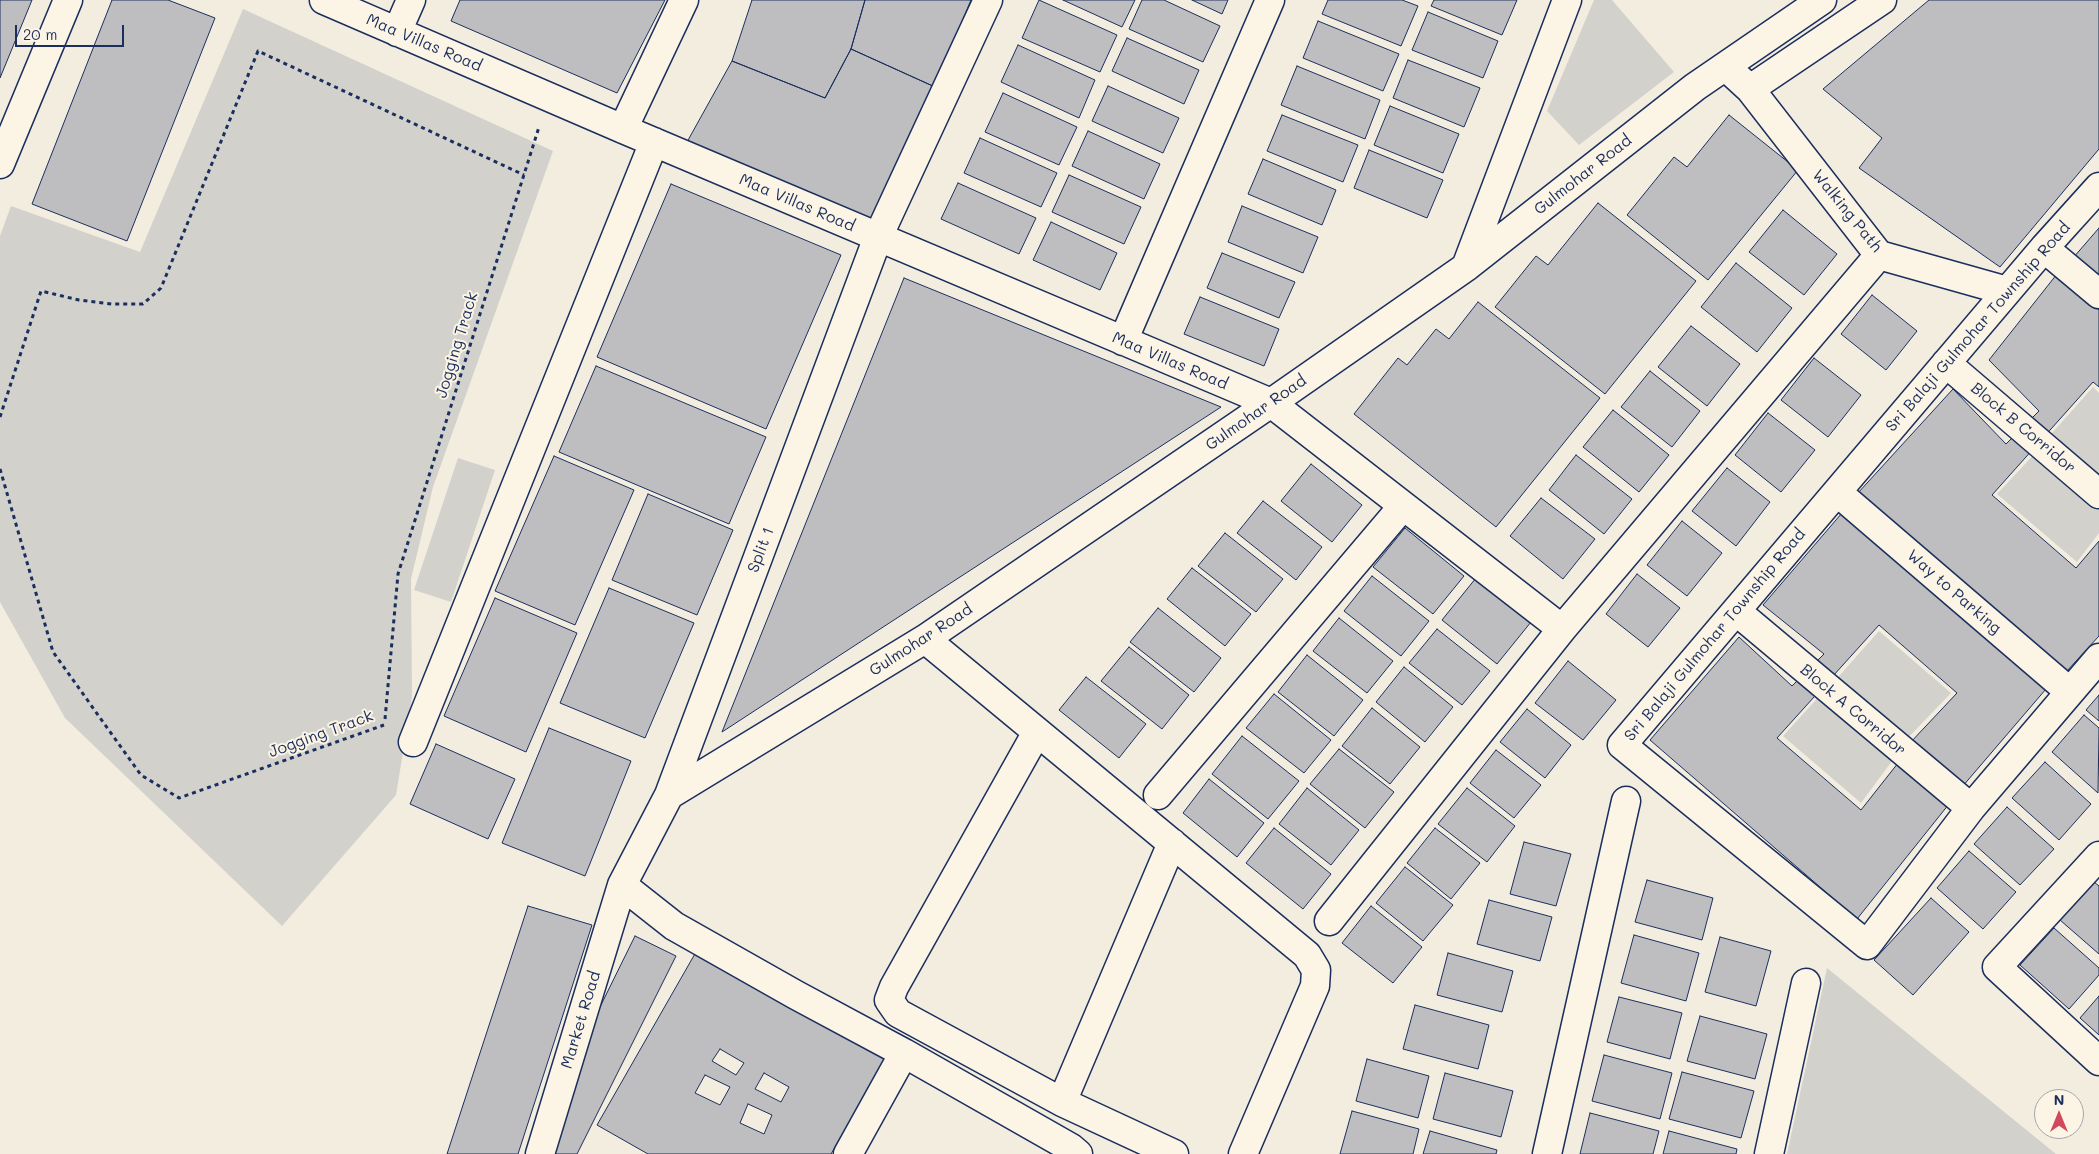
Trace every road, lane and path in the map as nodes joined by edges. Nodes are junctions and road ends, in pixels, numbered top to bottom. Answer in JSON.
{"nodes":[{"id":1,"x":68,"y":0,"type":"edge"},
{"id":2,"x":324,"y":0,"type":"edge"},
{"id":3,"x":411,"y":0,"type":"edge"},
{"id":4,"x":684,"y":0,"type":"edge"},
{"id":5,"x":988,"y":0,"type":"edge"},
{"id":6,"x":1270,"y":0,"type":"edge"},
{"id":7,"x":1567,"y":0,"type":"edge"},
{"id":8,"x":1822,"y":0,"type":"edge"},
{"id":9,"x":1882,"y":0,"type":"edge"},
{"id":10,"x":397,"y":32,"type":"junction"},
{"id":11,"x":1726,"y":67,"type":"junction"},
{"id":12,"x":1750,"y":89,"type":"junction"},
{"id":13,"x":549,"y":97,"type":"junction"},
{"id":14,"x":623,"y":129,"type":"junction"},
{"id":15,"x":654,"y":142,"type":"junction"},
{"id":16,"x":0,"y":164,"type":"edge"},
{"id":17,"x":524,"y":174,"type":"junction"},
{"id":18,"x":2099,"y":187,"type":"edge"},
{"id":19,"x":878,"y":237,"type":"junction"},
{"id":20,"x":2044,"y":248,"type":"junction"},
{"id":21,"x":1880,"y":255,"type":"junction"},
{"id":22,"x":1466,"y":267,"type":"junction"},
{"id":23,"x":2007,"y":291,"type":"junction"},
{"id":24,"x":2099,"y":294,"type":"edge"},
{"id":25,"x":1123,"y":342,"type":"junction"},
{"id":26,"x":1946,"y":363,"type":"junction"},
{"id":27,"x":1271,"y":403,"type":"junction"},
{"id":28,"x":0,"y":417,"type":"edge"},
{"id":29,"x":0,"y":469,"type":"edge"},
{"id":30,"x":1837,"y":492,"type":"junction"},
{"id":31,"x":2099,"y":494,"type":"edge"},
{"id":32,"x":1403,"y":506,"type":"junction"},
{"id":33,"x":1736,"y":611,"type":"junction"},
{"id":34,"x":1562,"y":629,"type":"junction"},
{"id":35,"x":925,"y":639,"type":"junction"},
{"id":36,"x":2099,"y":658,"type":"edge"},
{"id":37,"x":2070,"y":692,"type":"junction"},
{"id":38,"x":1037,"y":732,"type":"junction"},
{"id":39,"x":413,"y":742,"type":"dead end"},
{"id":40,"x":1158,"y":794,"type":"dead end"},
{"id":41,"x":669,"y":795,"type":"junction"},
{"id":42,"x":1626,"y":801,"type":"dead end"},
{"id":43,"x":1971,"y":808,"type":"junction"},
{"id":44,"x":1172,"y":843,"type":"junction"},
{"id":45,"x":2099,"y":856,"type":"edge"},
{"id":46,"x":622,"y":885,"type":"junction"},
{"id":47,"x":1329,"y":921,"type":"dead end"},
{"id":48,"x":1806,"y":983,"type":"dead end"},
{"id":49,"x":904,"y":1053,"type":"junction"},
{"id":50,"x":2099,"y":1061,"type":"edge"},
{"id":51,"x":1062,"y":1102,"type":"junction"},
{"id":52,"x":540,"y":1154,"type":"edge"},
{"id":53,"x":848,"y":1154,"type":"edge"},
{"id":54,"x":1078,"y":1154,"type":"edge"},
{"id":55,"x":1174,"y":1154,"type":"edge"},
{"id":56,"x":1243,"y":1154,"type":"edge"},
{"id":57,"x":1547,"y":1154,"type":"edge"},
{"id":58,"x":1769,"y":1154,"type":"edge"}],
"edges":[{"from":1,"to":16,"type":"street"},
{"from":2,"to":10,"type":"street","name":"Maa Villas Road"},
{"from":3,"to":10,"type":"street"},
{"from":4,"to":14,"type":"street"},
{"from":5,"to":19,"type":"street","name":"Split 1"},
{"from":6,"to":25,"type":"street"},
{"from":7,"to":22,"type":"street"},
{"from":8,"to":11,"type":"street","name":"Gulmohar Road"},
{"from":9,"to":12,"type":"street"},
{"from":10,"to":13,"type":"street","name":"Maa Villas Road"},
{"from":11,"to":12,"type":"street","name":"Walking Path"},
{"from":11,"to":22,"type":"street","name":"Gulmohar Road"},
{"from":12,"to":21,"type":"street","name":"Walking Path"},
{"from":13,"to":14,"type":"street","name":"Maa Villas Road"},
{"from":13,"to":17,"type":"path"},
{"from":14,"to":15,"type":"street","name":"Maa Villas Road"},
{"from":15,"to":19,"type":"street","name":"Maa Villas Road"},
{"from":15,"to":39,"type":"street"},
{"from":17,"to":28,"type":"path"},
{"from":17,"to":29,"type":"path","name":"Jogging Track"},
{"from":18,"to":20,"type":"street","name":"Sri Balaji Gulmohar Township Road"},
{"from":19,"to":25,"type":"street","name":"Maa Villas Road"},
{"from":19,"to":41,"type":"street","name":"Split 1"},
{"from":20,"to":23,"type":"street","name":"Sri Balaji Gulmohar Township Road"},
{"from":20,"to":24,"type":"street"},
{"from":21,"to":23,"type":"street","name":"Walking Path"},
{"from":21,"to":34,"type":"street"},
{"from":22,"to":27,"type":"street","name":"Gulmohar Road"},
{"from":23,"to":26,"type":"street","name":"Sri Balaji Gulmohar Township Road"},
{"from":25,"to":27,"type":"street","name":"Maa Villas Road"},
{"from":26,"to":30,"type":"street","name":"Sri Balaji Gulmohar Township Road"},
{"from":26,"to":31,"type":"street","name":"Block B Corridor"},
{"from":27,"to":32,"type":"street","name":"Maa Villas Road"},
{"from":27,"to":35,"type":"street","name":"Gulmohar Road"},
{"from":30,"to":33,"type":"street","name":"Sri Balaji Gulmohar Township Road"},
{"from":30,"to":37,"type":"street","name":"Way to Parking"},
{"from":32,"to":34,"type":"street","name":"Maa Villas Road"},
{"from":32,"to":40,"type":"street"},
{"from":33,"to":43,"type":"street","name":"Block A Corridor"},
{"from":33,"to":43,"type":"street","name":"Sri Balaji Gulmohar Township Road"},
{"from":34,"to":47,"type":"street"},
{"from":35,"to":38,"type":"street"},
{"from":35,"to":41,"type":"street","name":"Gulmohar Road"},
{"from":36,"to":37,"type":"street","name":"Sri Balaji Gulmohar Township Road"},
{"from":37,"to":43,"type":"street","name":"Sri Balaji Gulmohar Township Road"},
{"from":38,"to":44,"type":"street"},
{"from":38,"to":51,"type":"street"},
{"from":41,"to":46,"type":"street","name":"Split 1"},
{"from":42,"to":57,"type":"street"},
{"from":44,"to":51,"type":"street"},
{"from":44,"to":56,"type":"street"},
{"from":45,"to":50,"type":"street"},
{"from":46,"to":49,"type":"street"},
{"from":46,"to":52,"type":"street","name":"Market Road"},
{"from":48,"to":58,"type":"street"},
{"from":49,"to":53,"type":"street"},
{"from":49,"to":54,"type":"street"},
{"from":51,"to":55,"type":"street"}]}
